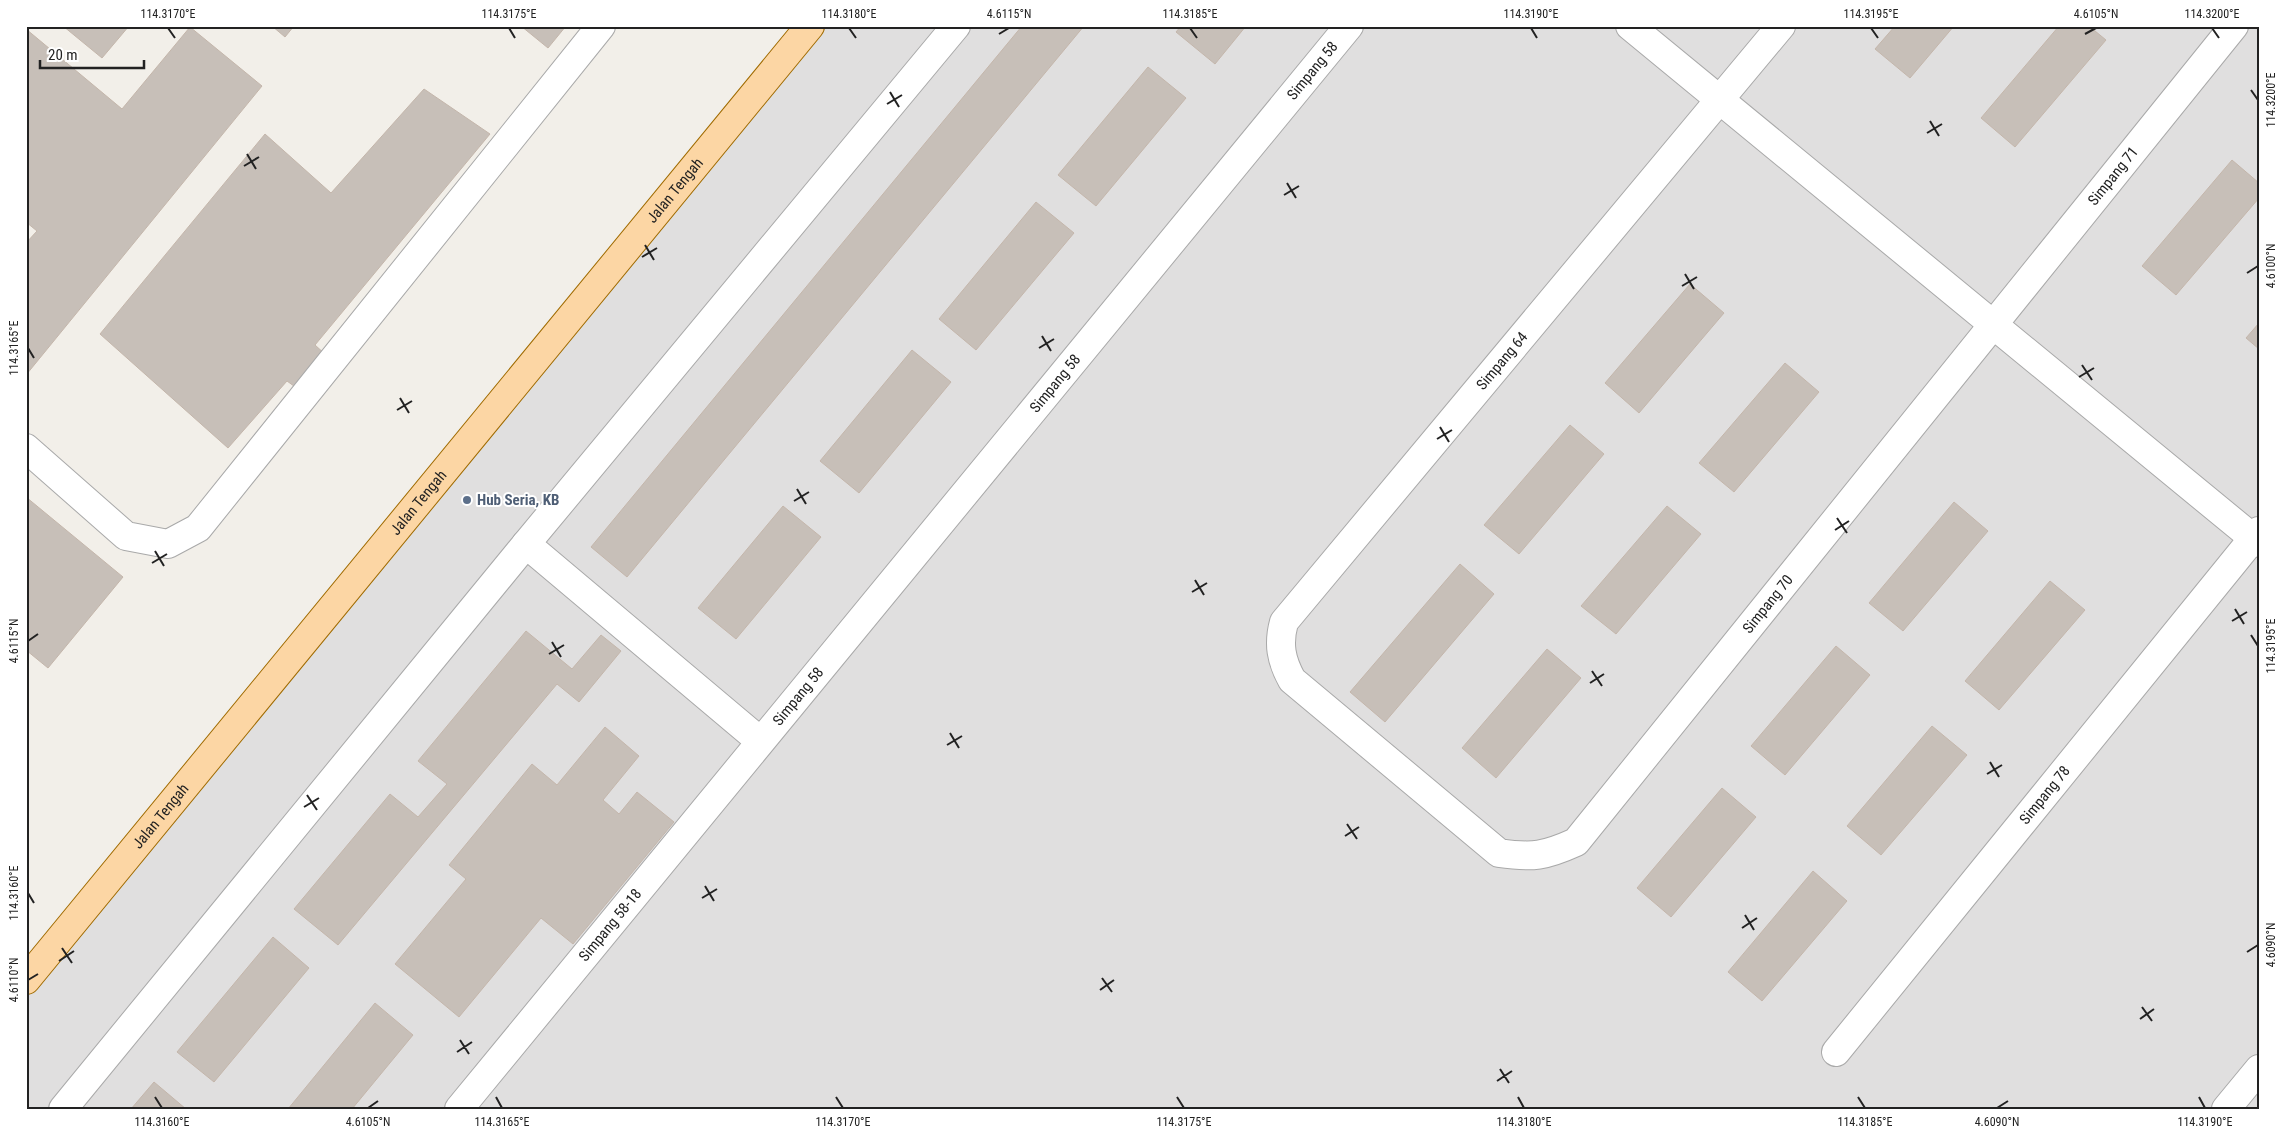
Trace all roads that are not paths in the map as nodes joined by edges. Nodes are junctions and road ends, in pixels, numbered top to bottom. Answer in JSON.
{"nodes":[{"id":1,"x":601,"y":26,"type":"edge"},
{"id":2,"x":810,"y":26,"type":"edge"},
{"id":3,"x":956,"y":26,"type":"edge"},
{"id":4,"x":1350,"y":26,"type":"edge"},
{"id":5,"x":1630,"y":26,"type":"edge"},
{"id":6,"x":1781,"y":26,"type":"edge"},
{"id":7,"x":2234,"y":26,"type":"edge"},
{"id":8,"x":1720,"y":100,"type":"junction"},
{"id":9,"x":1993,"y":325,"type":"junction"},
{"id":10,"x":26,"y":448,"type":"edge"},
{"id":11,"x":2257,"y":538,"type":"edge"},
{"id":12,"x":526,"y":544,"type":"junction"},
{"id":13,"x":1284,"y":622,"type":"joint"},
{"id":14,"x":760,"y":741,"type":"junction"},
{"id":15,"x":26,"y":980,"type":"edge"},
{"id":16,"x":1836,"y":1052,"type":"dead end"},
{"id":17,"x":2259,"y":1069,"type":"edge"},
{"id":18,"x":63,"y":1109,"type":"edge"},
{"id":19,"x":459,"y":1109,"type":"edge"},
{"id":20,"x":2226,"y":1109,"type":"edge"}],
"edges":[{"from":1,"to":10,"type":"street"},
{"from":2,"to":15,"type":"main road","name":"Jalan Tengah"},
{"from":3,"to":12,"type":"street"},
{"from":4,"to":14,"type":"street","name":"Simpang 58"},
{"from":5,"to":8,"type":"street"},
{"from":6,"to":8,"type":"street","name":"Simpang 64"},
{"from":7,"to":9,"type":"street","name":"Simpang 71"},
{"from":8,"to":9,"type":"street"},
{"from":8,"to":13,"type":"street","name":"Simpang 64"},
{"from":9,"to":11,"type":"street"},
{"from":9,"to":13,"type":"street","name":"Simpang 70"},
{"from":11,"to":16,"type":"street","name":"Simpang 78"},
{"from":12,"to":14,"type":"street"},
{"from":12,"to":18,"type":"street"},
{"from":14,"to":19,"type":"street","name":"Simpang 58-18"},
{"from":17,"to":20,"type":"street"}]}
